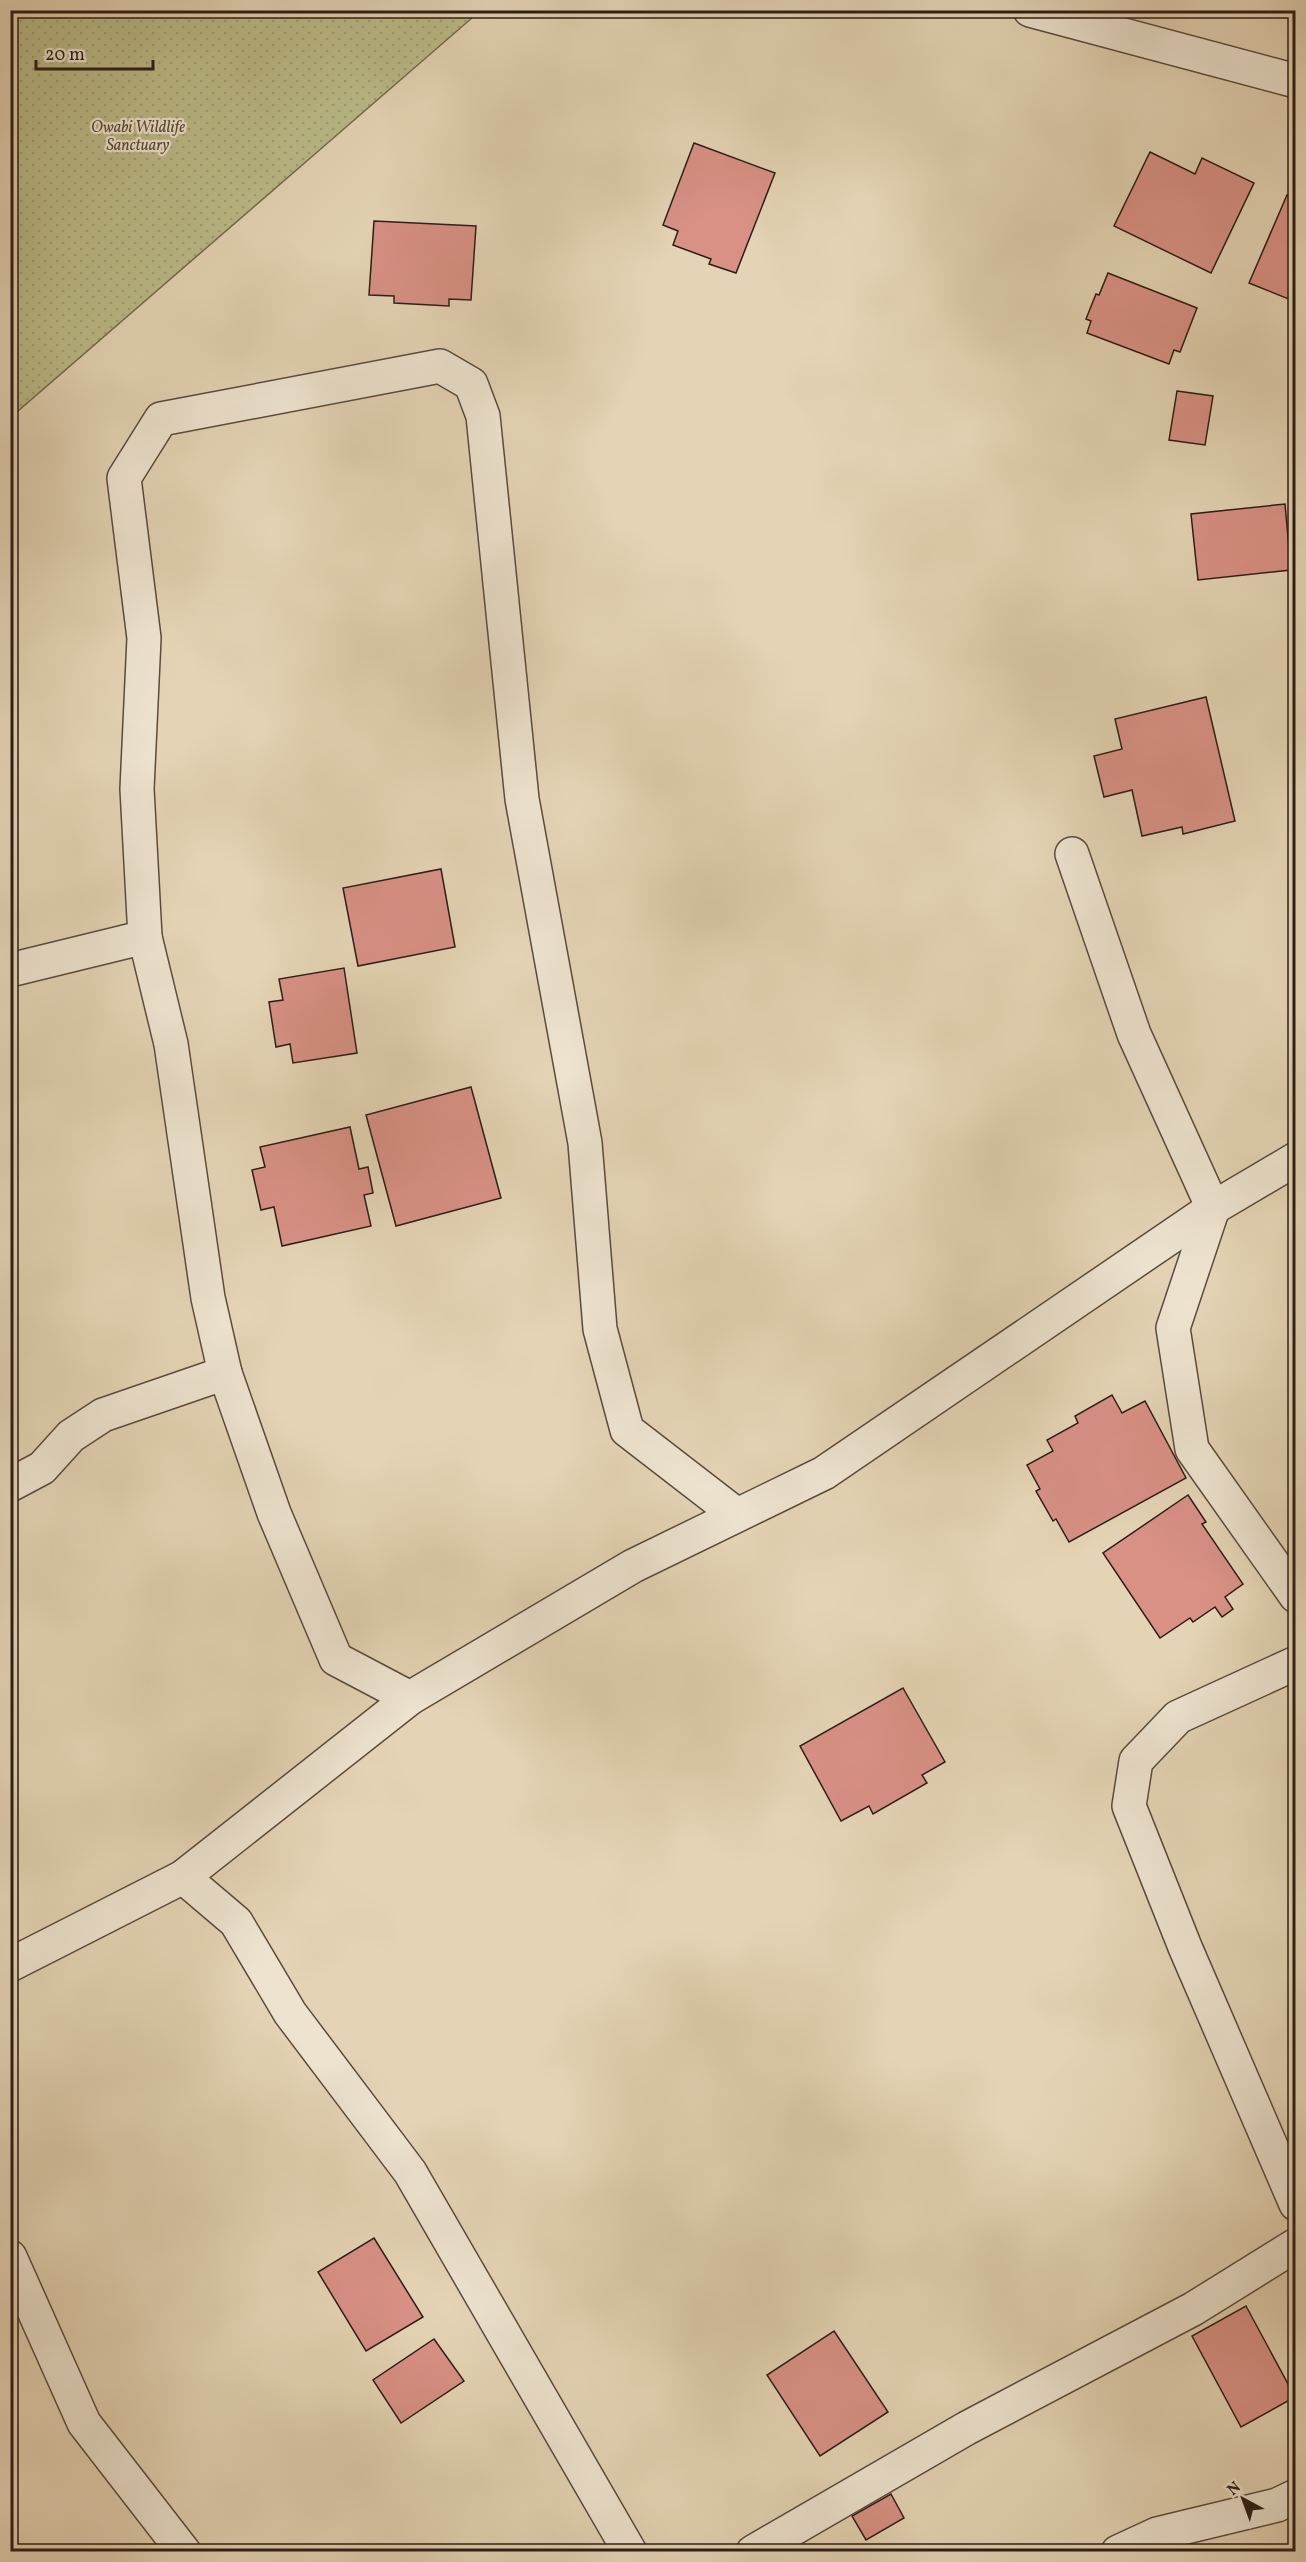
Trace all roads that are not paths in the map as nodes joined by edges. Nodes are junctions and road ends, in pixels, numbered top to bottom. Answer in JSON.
{"nodes":[{"id":1,"x":1030,"y":10,"type":"edge"},
{"id":2,"x":1296,"y":81,"type":"edge"},
{"id":3,"x":1072,"y":854,"type":"dead end"},
{"id":4,"x":145,"y":937,"type":"junction"},
{"id":5,"x":10,"y":970,"type":"edge"},
{"id":6,"x":1296,"y":1159,"type":"edge"},
{"id":7,"x":1213,"y":1208,"type":"junction"},
{"id":8,"x":225,"y":1373,"type":"junction"},
{"id":9,"x":10,"y":1485,"type":"edge"},
{"id":10,"x":736,"y":1515,"type":"junction"},
{"id":11,"x":1296,"y":1596,"type":"edge"},
{"id":12,"x":1296,"y":1663,"type":"edge"},
{"id":13,"x":410,"y":1698,"type":"junction"},
{"id":14,"x":183,"y":1877,"type":"junction"},
{"id":15,"x":10,"y":1965,"type":"edge"},
{"id":16,"x":1296,"y":2204,"type":"edge"},
{"id":17,"x":1296,"y":2245,"type":"edge"},
{"id":18,"x":10,"y":2257,"type":"edge"},
{"id":19,"x":1296,"y":2496,"type":"edge"},
{"id":20,"x":184,"y":2552,"type":"edge"},
{"id":21,"x":630,"y":2552,"type":"edge"},
{"id":22,"x":753,"y":2552,"type":"edge"},
{"id":23,"x":1118,"y":2552,"type":"edge"}],
"edges":[{"from":1,"to":2,"type":"street"},
{"from":3,"to":7,"type":"street"},
{"from":4,"to":5,"type":"street"},
{"from":4,"to":8,"type":"street"},
{"from":4,"to":10,"type":"street"},
{"from":6,"to":7,"type":"street"},
{"from":7,"to":10,"type":"street"},
{"from":7,"to":11,"type":"street"},
{"from":8,"to":9,"type":"street"},
{"from":8,"to":13,"type":"street"},
{"from":10,"to":13,"type":"street"},
{"from":12,"to":16,"type":"street"},
{"from":13,"to":14,"type":"street"},
{"from":14,"to":15,"type":"street"},
{"from":14,"to":21,"type":"street"},
{"from":17,"to":22,"type":"street"},
{"from":18,"to":20,"type":"street"},
{"from":19,"to":23,"type":"street"}]}
